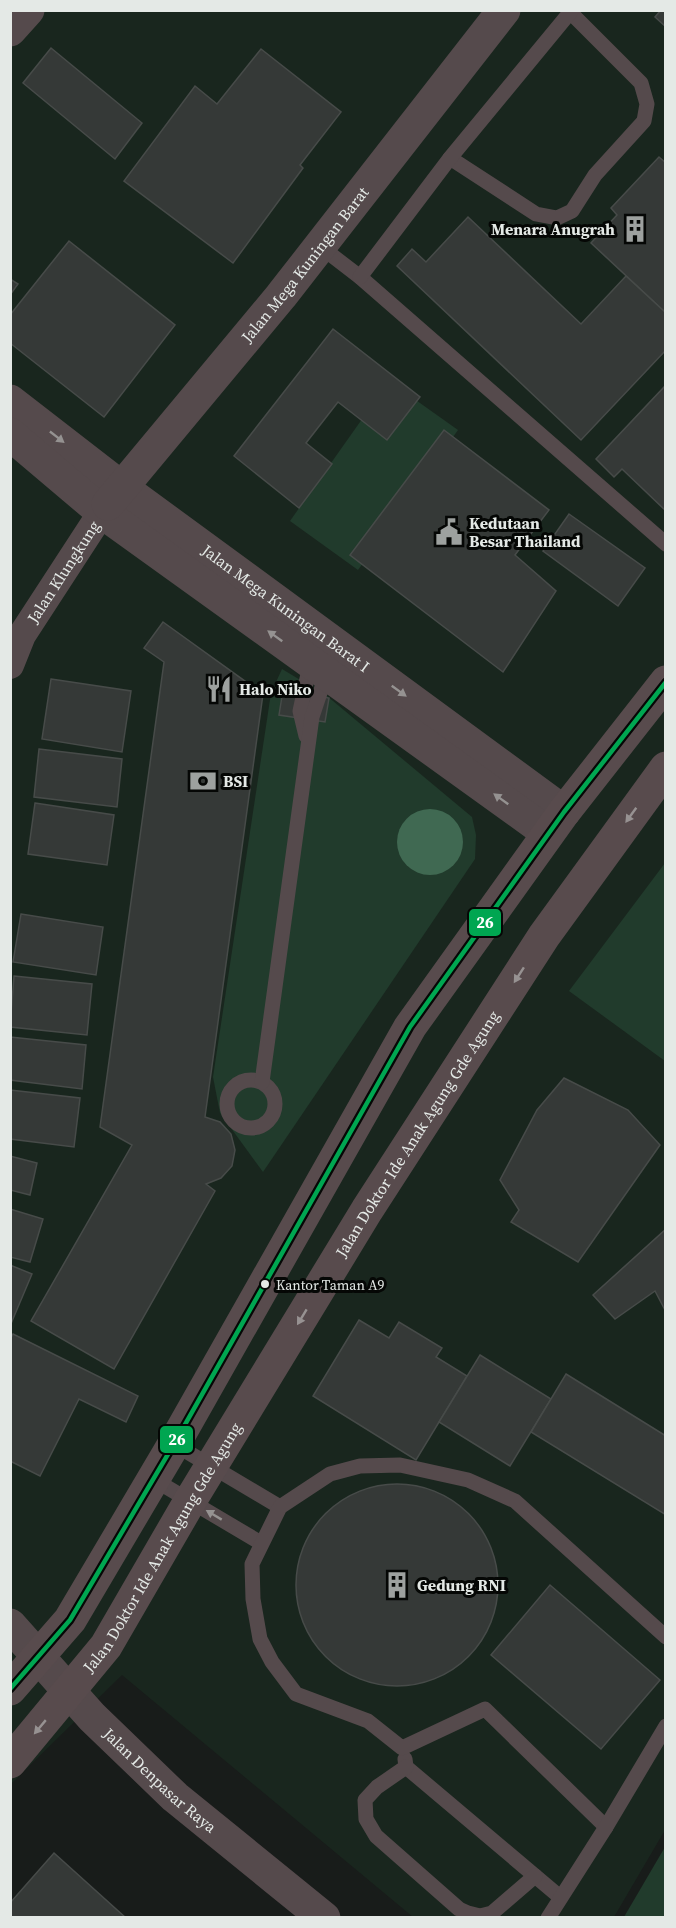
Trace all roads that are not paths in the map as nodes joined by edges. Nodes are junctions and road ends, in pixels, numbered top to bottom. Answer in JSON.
{"nodes":[{"id":1,"x":28,"y":10,"type":"edge"},
{"id":2,"x":504,"y":10,"type":"edge"},
{"id":3,"x":571,"y":11,"type":"edge"},
{"id":4,"x":10,"y":30,"type":"edge"},
{"id":5,"x":450,"y":158,"type":"junction"},
{"id":6,"x":321,"y":247,"type":"junction"},
{"id":7,"x":360,"y":277,"type":"junction"},
{"id":8,"x":10,"y":401,"type":"edge"},
{"id":9,"x":10,"y":434,"type":"edge"},
{"id":10,"x":111,"y":500,"type":"junction"},
{"id":11,"x":666,"y":544,"type":"edge"},
{"id":12,"x":323,"y":653,"type":"junction"},
{"id":13,"x":10,"y":664,"type":"edge"},
{"id":14,"x":666,"y":682,"type":"edge"},
{"id":15,"x":666,"y":768,"type":"edge"},
{"id":16,"x":556,"y":823,"type":"junction"},
{"id":17,"x":262,"y":1082,"type":"dead end"},
{"id":18,"x":174,"y":1444,"type":"junction"},
{"id":19,"x":212,"y":1466,"type":"junction"},
{"id":20,"x":153,"y":1479,"type":"junction"},
{"id":21,"x":190,"y":1501,"type":"junction"},
{"id":22,"x":280,"y":1507,"type":"junction"},
{"id":23,"x":261,"y":1543,"type":"junction"},
{"id":24,"x":10,"y":1625,"type":"edge"},
{"id":25,"x":666,"y":1636,"type":"edge"},
{"id":26,"x":39,"y":1657,"type":"junction"},
{"id":27,"x":10,"y":1689,"type":"edge"},
{"id":28,"x":69,"y":1692,"type":"junction"},
{"id":29,"x":666,"y":1726,"type":"edge"},
{"id":30,"x":402,"y":1748,"type":"junction"},
{"id":31,"x":10,"y":1762,"type":"edge"},
{"id":32,"x":406,"y":1767,"type":"junction"},
{"id":33,"x":606,"y":1827,"type":"junction"},
{"id":34,"x":535,"y":1876,"type":"junction"},
{"id":35,"x":560,"y":1897,"type":"junction"},
{"id":36,"x":324,"y":1917,"type":"edge"},
{"id":37,"x":548,"y":1917,"type":"edge"}],
"edges":[{"from":1,"to":4,"type":"street"},
{"from":2,"to":6,"type":"street","name":"Jalan Mega Kuningan Barat"},
{"from":3,"to":5,"type":"lane"},
{"from":3,"to":5,"type":"lane"},
{"from":5,"to":7,"type":"lane"},
{"from":6,"to":7,"type":"lane"},
{"from":6,"to":10,"type":"street","name":"Jalan Mega Kuningan Barat"},
{"from":7,"to":11,"type":"lane"},
{"from":8,"to":10,"type":"street","name":"Jalan Mega Kuningan Barat I","one_way":true},
{"from":9,"to":10,"type":"street","name":"Jalan Mega Kuningan Barat I"},
{"from":10,"to":12,"type":"street","name":"Jalan Mega Kuningan Barat I"},
{"from":10,"to":13,"type":"street","name":"Jalan Klungkung"},
{"from":12,"to":16,"type":"street","name":"Jalan Mega Kuningan Barat I"},
{"from":12,"to":17,"type":"lane"},
{"from":14,"to":16,"type":"main road"},
{"from":15,"to":19,"type":"main road","name":"Jalan Doktor Ide Anak Agung Gde Agung","one_way":true},
{"from":16,"to":18,"type":"main road"},
{"from":18,"to":19,"type":"lane"},
{"from":18,"to":20,"type":"main road"},
{"from":19,"to":21,"type":"main road","name":"Jalan Doktor Ide Anak Agung Gde Agung"},
{"from":19,"to":22,"type":"lane"},
{"from":20,"to":21,"type":"lane"},
{"from":20,"to":26,"type":"main road"},
{"from":23,"to":21,"type":"lane","one_way":true},
{"from":21,"to":28,"type":"main road","name":"Jalan Doktor Ide Anak Agung Gde Agung"},
{"from":22,"to":23,"type":"lane"},
{"from":22,"to":25,"type":"lane"},
{"from":23,"to":30,"type":"lane"},
{"from":24,"to":26,"type":"street","name":"Jalan Denpasar Raya"},
{"from":26,"to":27,"type":"main road"},
{"from":26,"to":28,"type":"street","name":"Jalan Denpasar Raya"},
{"from":28,"to":31,"type":"main road","name":"Jalan Doktor Ide Anak Agung Gde Agung","one_way":true},
{"from":28,"to":36,"type":"street","name":"Jalan Denpasar Raya"},
{"from":29,"to":33,"type":"lane"},
{"from":30,"to":32,"type":"lane"},
{"from":30,"to":33,"type":"lane"},
{"from":32,"to":34,"type":"lane"},
{"from":32,"to":34,"type":"lane"},
{"from":33,"to":35,"type":"lane"},
{"from":34,"to":35,"type":"lane"},
{"from":35,"to":37,"type":"lane"}]}
